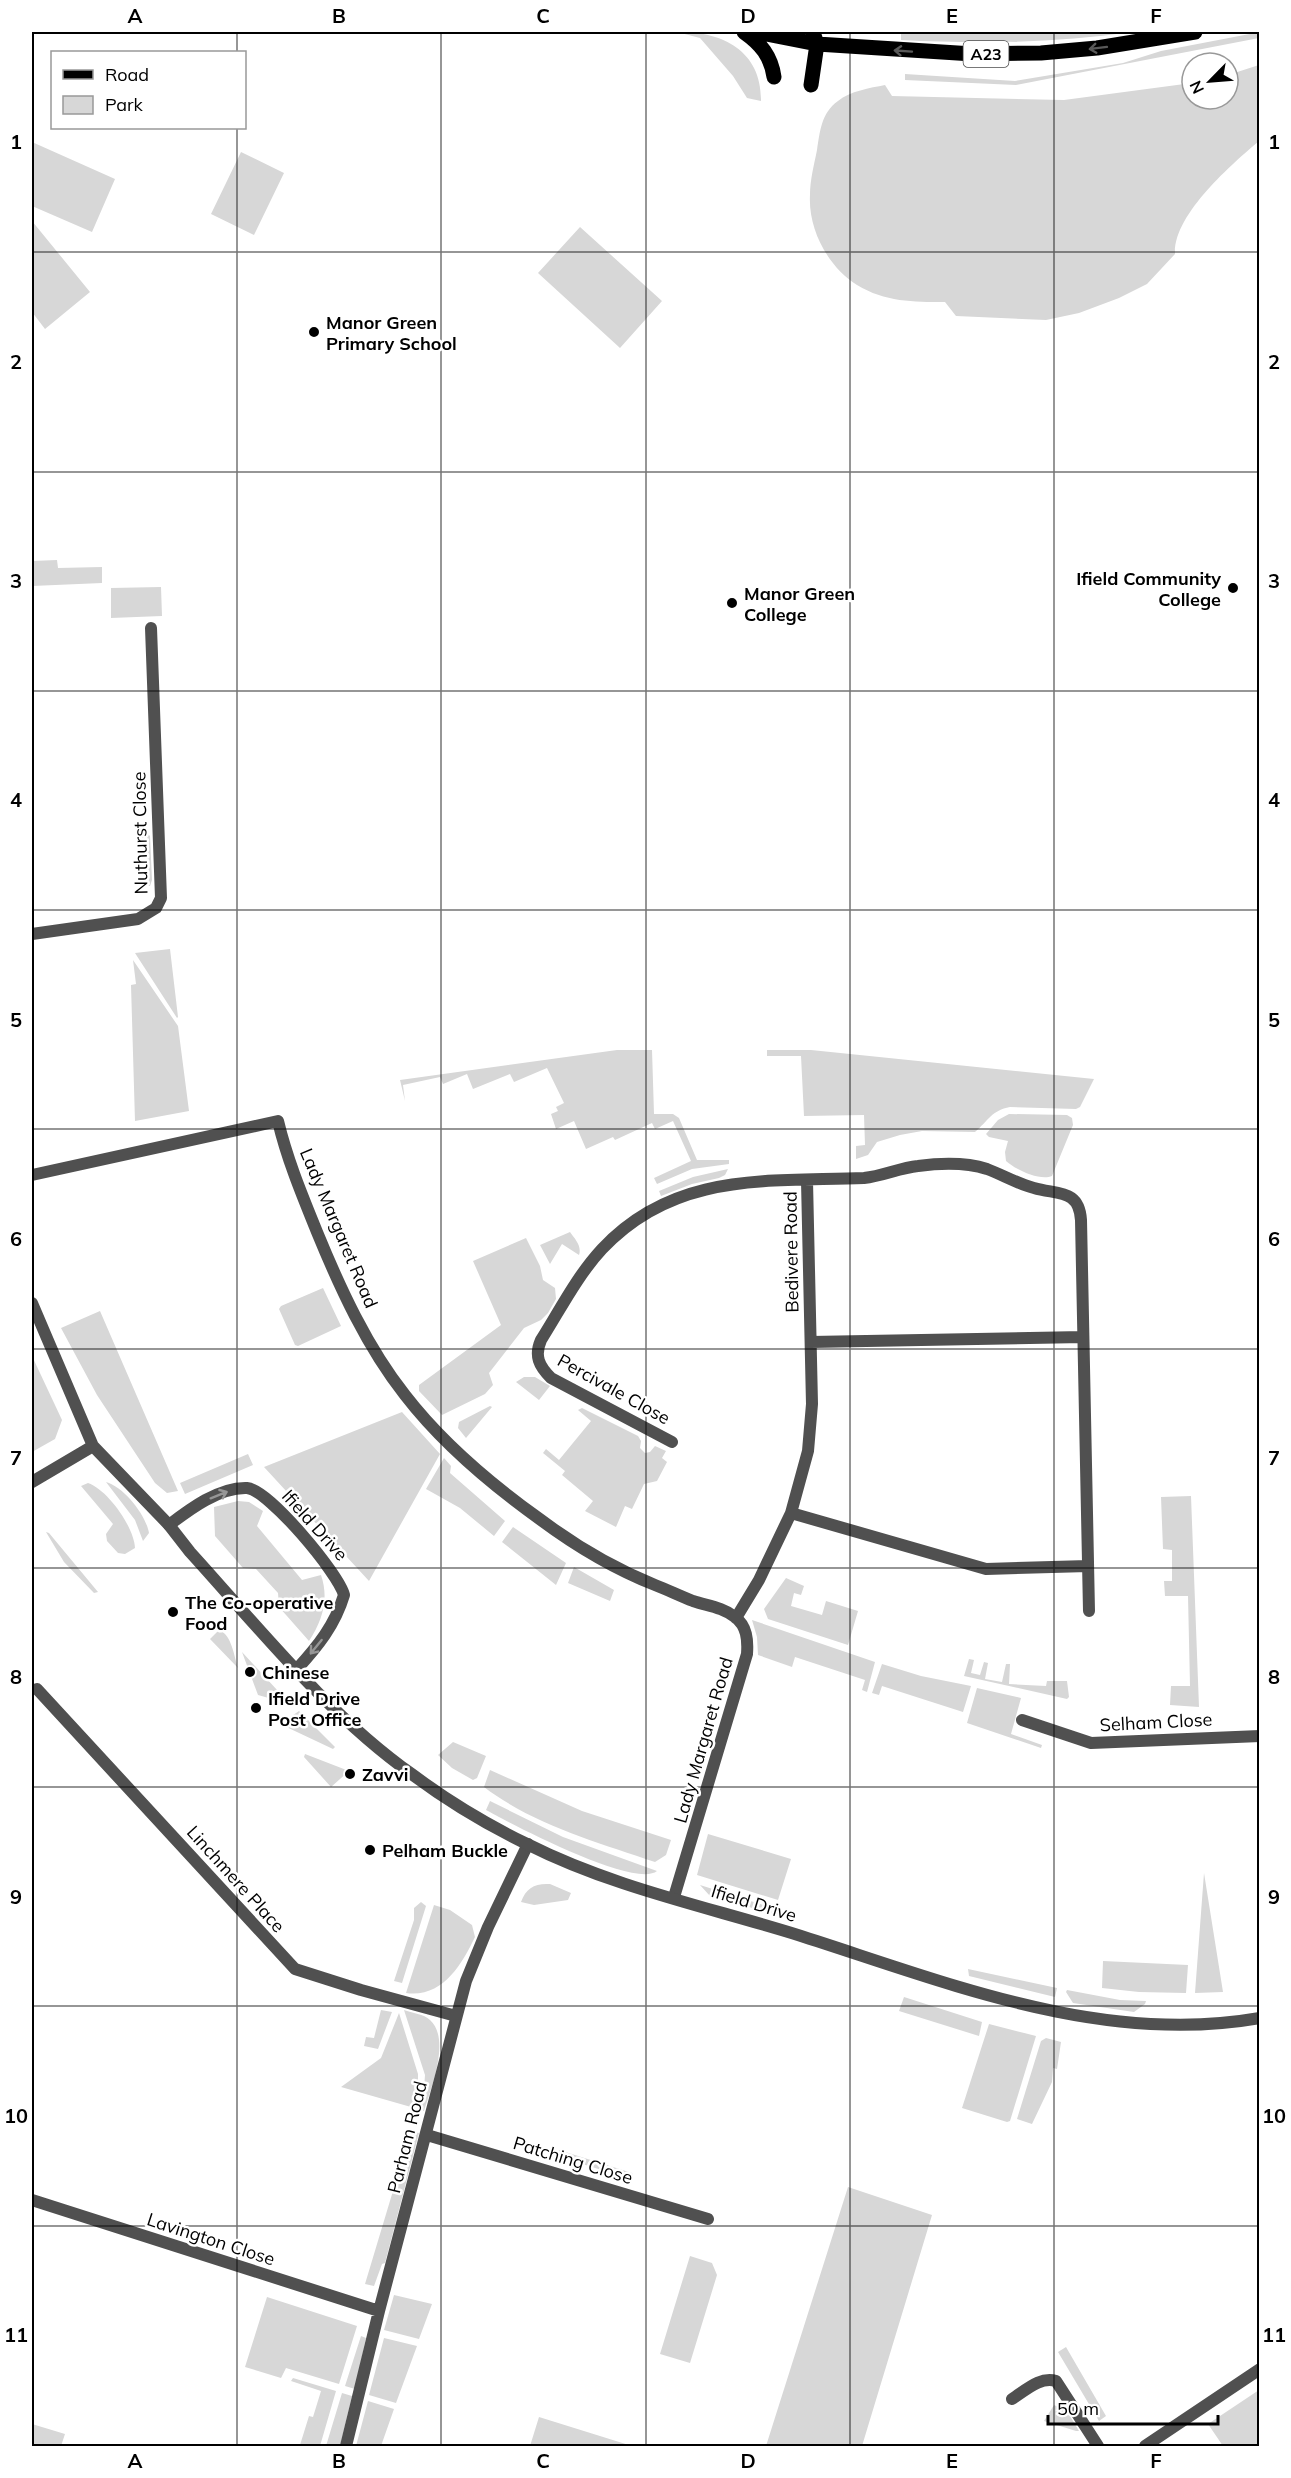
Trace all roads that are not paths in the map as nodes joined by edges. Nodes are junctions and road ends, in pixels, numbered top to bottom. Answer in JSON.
{"nodes":[{"id":1,"x":744,"y":32,"type":"edge"},
{"id":2,"x":757,"y":32,"type":"edge"},
{"id":3,"x":1195,"y":32,"type":"edge"},
{"id":4,"x":786,"y":35,"type":"edge"},
{"id":5,"x":815,"y":38,"type":"edge"},
{"id":6,"x":811,"y":85,"type":"dead end"},
{"id":7,"x":152,"y":628,"type":"dead end"},
{"id":8,"x":32,"y":934,"type":"edge"},
{"id":9,"x":32,"y":1175,"type":"edge"},
{"id":10,"x":807,"y":1181,"type":"junction"},
{"id":11,"x":32,"y":1303,"type":"edge"},
{"id":12,"x":1083,"y":1337,"type":"junction"},
{"id":13,"x":811,"y":1342,"type":"junction"},
{"id":14,"x":672,"y":1442,"type":"dead end"},
{"id":15,"x":93,"y":1446,"type":"junction"},
{"id":16,"x":32,"y":1482,"type":"edge"},
{"id":17,"x":791,"y":1513,"type":"junction"},
{"id":18,"x":169,"y":1525,"type":"junction"},
{"id":19,"x":1088,"y":1566,"type":"junction"},
{"id":20,"x":1089,"y":1611,"type":"dead end"},
{"id":21,"x":736,"y":1618,"type":"junction"},
{"id":22,"x":297,"y":1669,"type":"junction"},
{"id":23,"x":37,"y":1689,"type":"dead end"},
{"id":24,"x":1022,"y":1720,"type":"dead end"},
{"id":25,"x":1260,"y":1736,"type":"edge"},
{"id":26,"x":528,"y":1844,"type":"junction"},
{"id":27,"x":674,"y":1898,"type":"junction"},
{"id":28,"x":456,"y":2016,"type":"junction"},
{"id":29,"x":1260,"y":2018,"type":"edge"},
{"id":30,"x":427,"y":2135,"type":"junction"},
{"id":31,"x":32,"y":2200,"type":"edge"},
{"id":32,"x":708,"y":2220,"type":"dead end"},
{"id":33,"x":379,"y":2311,"type":"junction"},
{"id":34,"x":1260,"y":2368,"type":"edge"},
{"id":35,"x":1012,"y":2399,"type":"dead end"},
{"id":36,"x":346,"y":2446,"type":"edge"},
{"id":37,"x":1098,"y":2446,"type":"edge"},
{"id":38,"x":1145,"y":2446,"type":"edge"}],
"edges":[{"from":1,"to":4,"type":"main road"},
{"from":2,"to":4,"type":"main road","number":"A23"},
{"from":3,"to":5,"type":"main road","number":"A23","one_way":true},
{"from":4,"to":5,"type":"main road","number":"A23"},
{"from":5,"to":6,"type":"main road"},
{"from":7,"to":8,"type":"street","name":"Nuthurst Close"},
{"from":9,"to":21,"type":"street","name":"Lady Margaret Road"},
{"from":10,"to":12,"type":"street","name":"Bedivere Road"},
{"from":10,"to":13,"type":"street","name":"Bedivere Road"},
{"from":10,"to":14,"type":"street","name":"Percivale Close"},
{"from":11,"to":15,"type":"street","name":"Ifield Drive"},
{"from":12,"to":13,"type":"street"},
{"from":12,"to":19,"type":"street","name":"Bedivere Road"},
{"from":13,"to":17,"type":"street","name":"Bedivere Road"},
{"from":15,"to":16,"type":"street"},
{"from":15,"to":18,"type":"street","name":"Ifield Drive"},
{"from":17,"to":19,"type":"street"},
{"from":17,"to":21,"type":"street","name":"Bedivere Road"},
{"from":18,"to":22,"type":"street","name":"Ifield Drive"},
{"from":18,"to":22,"type":"street","name":"Ifield Drive","one_way":true},
{"from":19,"to":20,"type":"street","name":"Bedivere Road"},
{"from":21,"to":27,"type":"street","name":"Lady Margaret Road"},
{"from":22,"to":26,"type":"street","name":"Ifield Drive"},
{"from":23,"to":28,"type":"street","name":"Linchmere Place"},
{"from":24,"to":25,"type":"street","name":"Selham Close"},
{"from":26,"to":27,"type":"street","name":"Ifield Drive"},
{"from":26,"to":28,"type":"street","name":"Parham Road"},
{"from":27,"to":29,"type":"street","name":"Ifield Drive"},
{"from":28,"to":30,"type":"street","name":"Parham Road"},
{"from":30,"to":32,"type":"street","name":"Patching Close"},
{"from":30,"to":33,"type":"street","name":"Parham Road"},
{"from":31,"to":33,"type":"street","name":"Lavington Close"},
{"from":33,"to":36,"type":"street","name":"Parham Road"},
{"from":34,"to":38,"type":"street"},
{"from":35,"to":37,"type":"street"}]}
